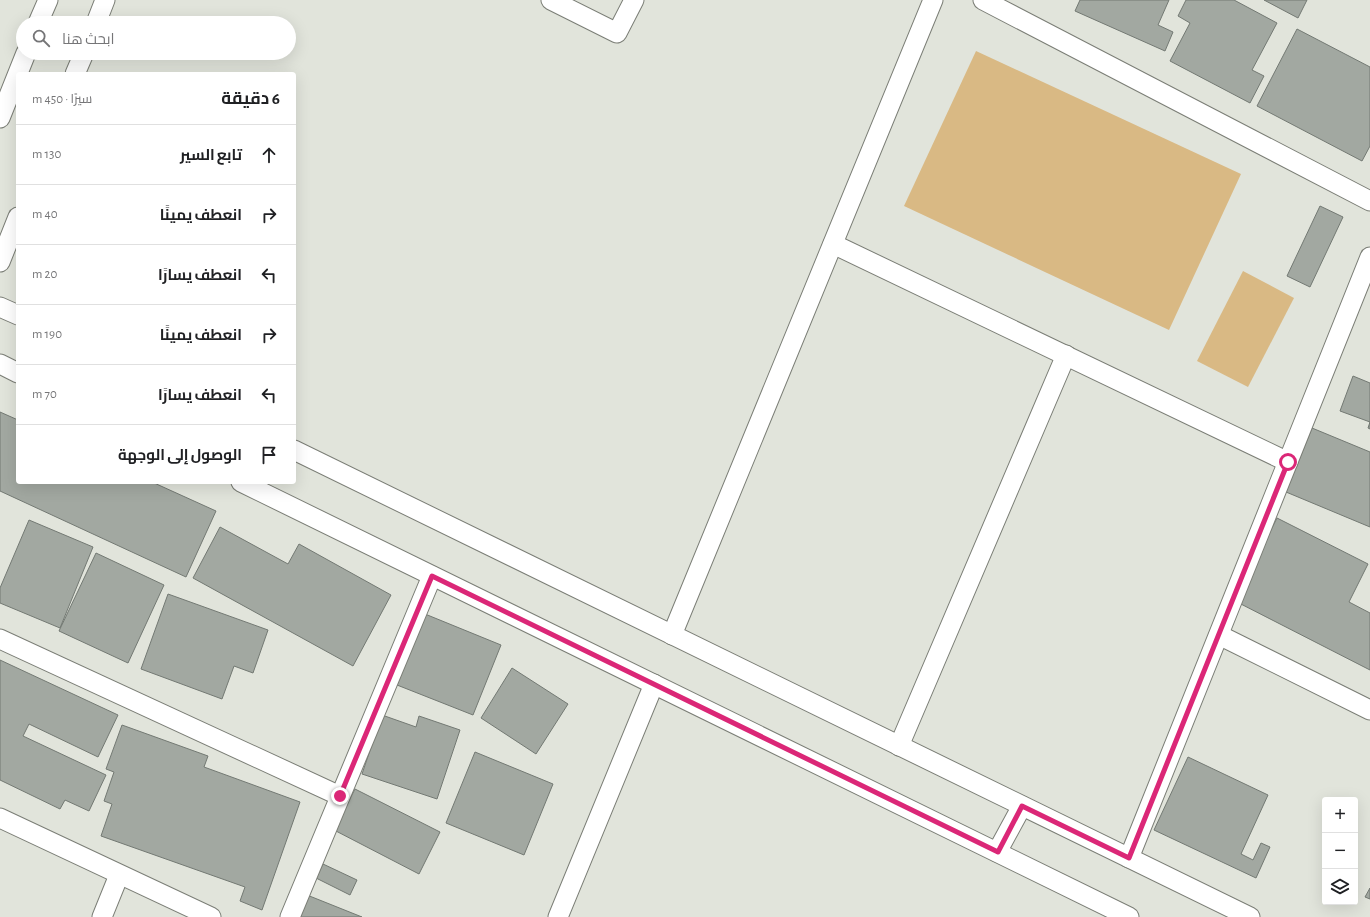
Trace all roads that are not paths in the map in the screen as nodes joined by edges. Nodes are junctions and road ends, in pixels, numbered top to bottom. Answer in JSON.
{"nodes":[{"id":1,"x":48,"y":0,"type":"edge"},
{"id":2,"x":105,"y":0,"type":"edge"},
{"id":3,"x":551,"y":0,"type":"edge"},
{"id":4,"x":634,"y":0,"type":"edge"},
{"id":5,"x":933,"y":0,"type":"edge"},
{"id":6,"x":984,"y":0,"type":"edge"},
{"id":7,"x":41,"y":16,"type":"edge"},
{"id":8,"x":99,"y":16,"type":"edge"},
{"id":9,"x":23,"y":60,"type":"edge"},
{"id":10,"x":81,"y":60,"type":"edge"},
{"id":11,"x":18,"y":72,"type":"edge"},
{"id":12,"x":76,"y":72,"type":"edge"},
{"id":13,"x":16,"y":78,"type":"edge"},
{"id":14,"x":0,"y":118,"type":"edge"},
{"id":15,"x":1370,"y":201,"type":"edge"},
{"id":16,"x":16,"y":223,"type":"edge"},
{"id":17,"x":832,"y":244,"type":"junction"},
{"id":18,"x":1370,"y":257,"type":"edge"},
{"id":19,"x":0,"y":262,"type":"edge"},
{"id":20,"x":0,"y":306,"type":"edge"},
{"id":21,"x":16,"y":314,"type":"edge"},
{"id":22,"x":1066,"y":355,"type":"junction"},
{"id":23,"x":0,"y":364,"type":"edge"},
{"id":24,"x":16,"y":372,"type":"edge"},
{"id":25,"x":296,"y":451,"type":"edge"},
{"id":26,"x":1288,"y":462,"type":"junction"},
{"id":27,"x":245,"y":484,"type":"edge"},
{"id":28,"x":432,"y":576,"type":"junction"},
{"id":29,"x":672,"y":635,"type":"junction"},
{"id":30,"x":1219,"y":635,"type":"junction"},
{"id":31,"x":0,"y":639,"type":"edge"},
{"id":32,"x":654,"y":684,"type":"junction"},
{"id":33,"x":1370,"y":710,"type":"edge"},
{"id":34,"x":899,"y":746,"type":"junction"},
{"id":35,"x":340,"y":796,"type":"junction"},
{"id":36,"x":1022,"y":806,"type":"junction"},
{"id":37,"x":0,"y":818,"type":"edge"},
{"id":38,"x":998,"y":852,"type":"junction"},
{"id":39,"x":1129,"y":858,"type":"junction"},
{"id":40,"x":119,"y":875,"type":"junction"},
{"id":41,"x":561,"y":916,"type":"edge"},
{"id":42,"x":102,"y":917,"type":"edge"},
{"id":43,"x":211,"y":917,"type":"edge"},
{"id":44,"x":290,"y":917,"type":"edge"},
{"id":45,"x":1129,"y":917,"type":"edge"},
{"id":46,"x":1250,"y":917,"type":"edge"}],
"edges":[{"from":1,"to":7,"type":"street"},
{"from":2,"to":8,"type":"street"},
{"from":3,"to":4,"type":"street"},
{"from":5,"to":17,"type":"street"},
{"from":6,"to":15,"type":"street"},
{"from":9,"to":11,"type":"street"},
{"from":10,"to":12,"type":"street"},
{"from":13,"to":14,"type":"street"},
{"from":16,"to":19,"type":"street"},
{"from":17,"to":22,"type":"street"},
{"from":17,"to":29,"type":"street"},
{"from":18,"to":26,"type":"street"},
{"from":20,"to":21,"type":"street"},
{"from":22,"to":26,"type":"street"},
{"from":22,"to":34,"type":"street"},
{"from":23,"to":24,"type":"street"},
{"from":25,"to":29,"type":"street"},
{"from":26,"to":30,"type":"street"},
{"from":27,"to":28,"type":"street"},
{"from":28,"to":32,"type":"street"},
{"from":28,"to":35,"type":"street"},
{"from":29,"to":34,"type":"street"},
{"from":30,"to":33,"type":"street"},
{"from":30,"to":39,"type":"street"},
{"from":31,"to":35,"type":"street"},
{"from":32,"to":38,"type":"street"},
{"from":32,"to":41,"type":"street"},
{"from":34,"to":36,"type":"street"},
{"from":35,"to":44,"type":"street"},
{"from":36,"to":38,"type":"street"},
{"from":36,"to":39,"type":"street"},
{"from":37,"to":40,"type":"street"},
{"from":38,"to":45,"type":"street"},
{"from":39,"to":46,"type":"street"},
{"from":40,"to":42,"type":"street"},
{"from":40,"to":43,"type":"street"}]}
